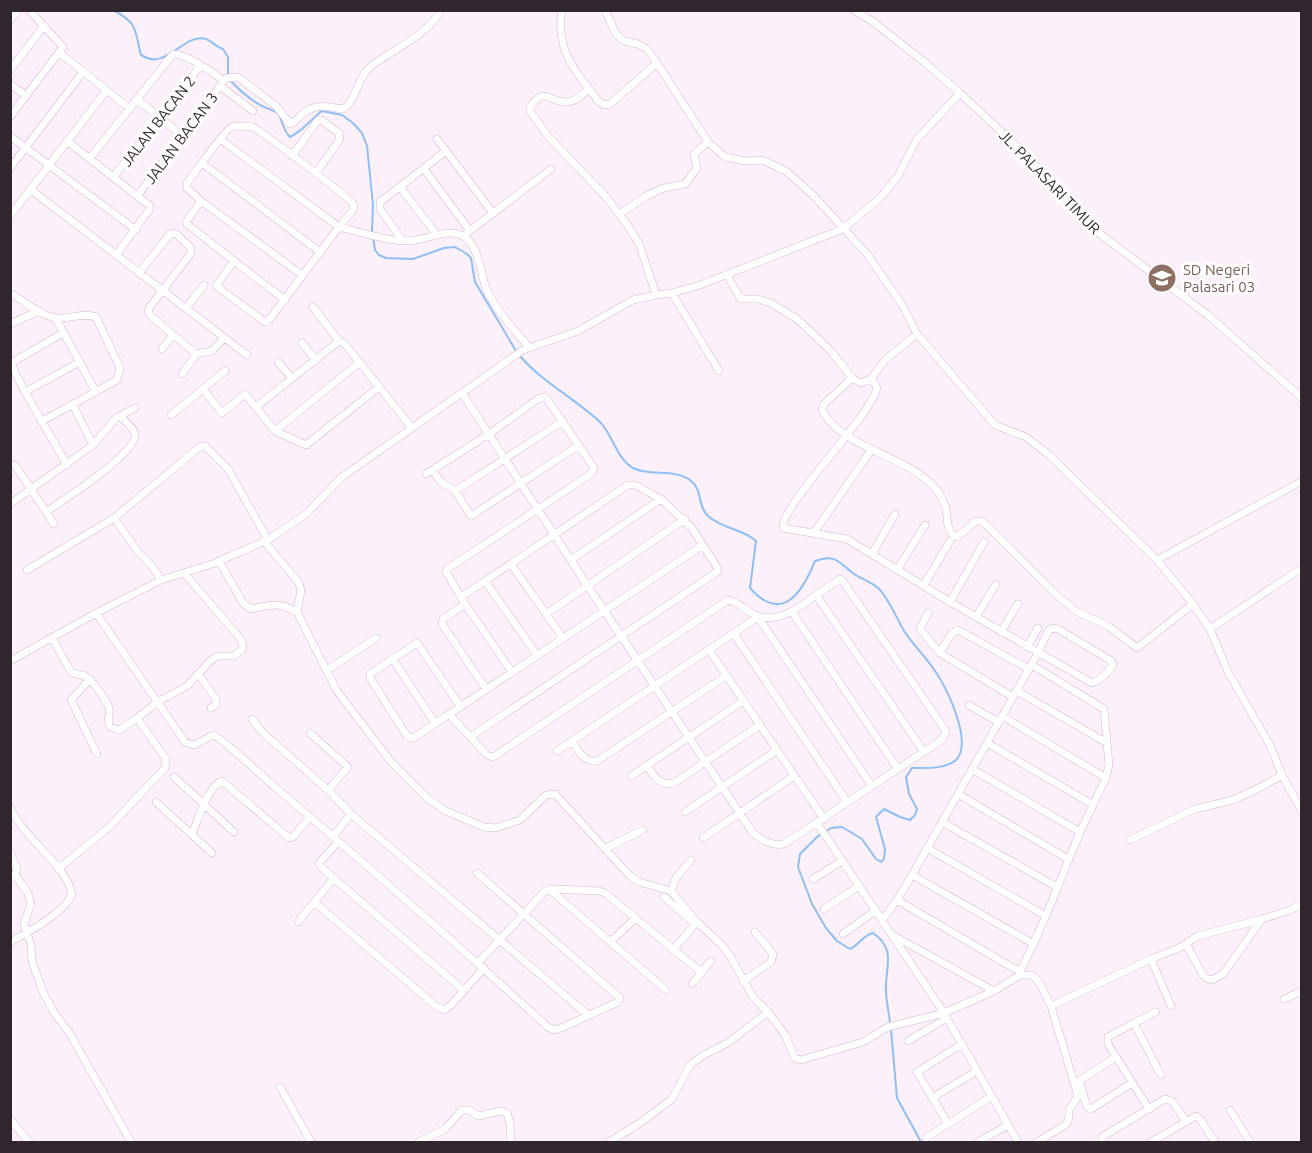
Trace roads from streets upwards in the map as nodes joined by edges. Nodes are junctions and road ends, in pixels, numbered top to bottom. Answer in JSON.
{"nodes":[{"id":1,"x":18,"y":10,"type":"edge"},
{"id":2,"x":29,"y":10,"type":"edge"},
{"id":3,"x":440,"y":10,"type":"edge"},
{"id":4,"x":562,"y":10,"type":"edge"},
{"id":5,"x":605,"y":10,"type":"edge"},
{"id":6,"x":854,"y":10,"type":"edge"},
{"id":7,"x":10,"y":20,"type":"edge"},
{"id":8,"x":44,"y":26,"type":"junction"},
{"id":9,"x":60,"y":53,"type":"junction"},
{"id":10,"x":657,"y":63,"type":"junction"},
{"id":11,"x":201,"y":65,"type":"junction"},
{"id":12,"x":10,"y":70,"type":"edge"},
{"id":13,"x":83,"y":72,"type":"junction"},
{"id":14,"x":226,"y":80,"type":"junction"},
{"id":15,"x":10,"y":84,"type":"edge"},
{"id":16,"x":589,"y":89,"type":"junction"},
{"id":17,"x":106,"y":91,"type":"junction"},
{"id":18,"x":960,"y":93,"type":"junction"},
{"id":19,"x":26,"y":96,"type":"junction"},
{"id":20,"x":138,"y":100,"type":"junction"},
{"id":21,"x":130,"y":109,"type":"junction"},
{"id":22,"x":253,"y":111,"type":"dead end"},
{"id":23,"x":10,"y":117,"type":"edge"},
{"id":24,"x":161,"y":119,"type":"junction"},
{"id":25,"x":10,"y":136,"type":"edge"},
{"id":26,"x":183,"y":136,"type":"junction"},
{"id":27,"x":437,"y":139,"type":"dead end"},
{"id":28,"x":220,"y":140,"type":"junction"},
{"id":29,"x":67,"y":141,"type":"junction"},
{"id":30,"x":708,"y":142,"type":"junction"},
{"id":31,"x":26,"y":148,"type":"junction"},
{"id":32,"x":446,"y":151,"type":"junction"},
{"id":33,"x":292,"y":156,"type":"junction"},
{"id":34,"x":90,"y":159,"type":"junction"},
{"id":35,"x":202,"y":164,"type":"junction"},
{"id":36,"x":49,"y":165,"type":"junction"},
{"id":37,"x":10,"y":168,"type":"edge"},
{"id":38,"x":423,"y":169,"type":"junction"},
{"id":39,"x":551,"y":169,"type":"dead end"},
{"id":40,"x":316,"y":173,"type":"junction"},
{"id":41,"x":114,"y":176,"type":"junction"},
{"id":42,"x":400,"y":187,"type":"junction"},
{"id":43,"x":30,"y":189,"type":"junction"},
{"id":44,"x":138,"y":195,"type":"junction"},
{"id":45,"x":201,"y":201,"type":"junction"},
{"id":46,"x":493,"y":213,"type":"junction"},
{"id":47,"x":620,"y":214,"type":"junction"},
{"id":48,"x":10,"y":216,"type":"edge"},
{"id":49,"x":187,"y":225,"type":"junction"},
{"id":50,"x":339,"y":227,"type":"junction"},
{"id":51,"x":843,"y":229,"type":"junction"},
{"id":52,"x":136,"y":230,"type":"junction"},
{"id":53,"x":470,"y":231,"type":"junction"},
{"id":54,"x":175,"y":233,"type":"junction"},
{"id":55,"x":437,"y":235,"type":"junction"},
{"id":56,"x":463,"y":236,"type":"junction"},
{"id":57,"x":402,"y":240,"type":"junction"},
{"id":58,"x":320,"y":252,"type":"junction"},
{"id":59,"x":116,"y":255,"type":"junction"},
{"id":60,"x":234,"y":261,"type":"junction"},
{"id":61,"x":139,"y":273,"type":"junction"},
{"id":62,"x":302,"y":275,"type":"junction"},
{"id":63,"x":727,"y":275,"type":"junction"},
{"id":64,"x":204,"y":285,"type":"dead end"},
{"id":65,"x":163,"y":291,"type":"junction"},
{"id":66,"x":10,"y":293,"type":"edge"},
{"id":67,"x":672,"y":293,"type":"junction"},
{"id":68,"x":656,"y":295,"type":"junction"},
{"id":69,"x":285,"y":300,"type":"junction"},
{"id":70,"x":313,"y":307,"type":"dead end"},
{"id":71,"x":186,"y":308,"type":"junction"},
{"id":72,"x":39,"y":311,"type":"junction"},
{"id":73,"x":56,"y":319,"type":"junction"},
{"id":74,"x":10,"y":324,"type":"edge"},
{"id":75,"x":63,"y":333,"type":"junction"},
{"id":76,"x":917,"y":334,"type":"junction"},
{"id":77,"x":173,"y":335,"type":"junction"},
{"id":78,"x":224,"y":338,"type":"junction"},
{"id":79,"x":339,"y":341,"type":"junction"},
{"id":80,"x":302,"y":343,"type":"dead end"},
{"id":81,"x":162,"y":349,"type":"dead end"},
{"id":82,"x":526,"y":349,"type":"junction"},
{"id":83,"x":195,"y":354,"type":"junction"},
{"id":84,"x":247,"y":355,"type":"dead end"},
{"id":85,"x":316,"y":360,"type":"junction"},
{"id":86,"x":11,"y":362,"type":"edge"},
{"id":87,"x":80,"y":362,"type":"junction"},
{"id":88,"x":278,"y":362,"type":"dead end"},
{"id":89,"x":360,"y":362,"type":"junction"},
{"id":90,"x":225,"y":371,"type":"dead end"},
{"id":91,"x":719,"y":371,"type":"dead end"},
{"id":92,"x":182,"y":374,"type":"dead end"},
{"id":93,"x":292,"y":378,"type":"junction"},
{"id":94,"x":852,"y":378,"type":"junction"},
{"id":95,"x":871,"y":379,"type":"junction"},
{"id":96,"x":379,"y":387,"type":"junction"},
{"id":97,"x":203,"y":389,"type":"junction"},
{"id":98,"x":25,"y":392,"type":"junction"},
{"id":99,"x":96,"y":392,"type":"junction"},
{"id":100,"x":462,"y":393,"type":"junction"},
{"id":101,"x":1302,"y":398,"type":"edge"},
{"id":102,"x":73,"y":405,"type":"junction"},
{"id":103,"x":256,"y":407,"type":"junction"},
{"id":104,"x":135,"y":408,"type":"dead end"},
{"id":105,"x":171,"y":415,"type":"dead end"},
{"id":106,"x":121,"y":417,"type":"junction"},
{"id":107,"x":42,"y":421,"type":"junction"},
{"id":108,"x":563,"y":421,"type":"junction"},
{"id":109,"x":412,"y":428,"type":"junction"},
{"id":110,"x":275,"y":431,"type":"junction"},
{"id":111,"x":489,"y":434,"type":"junction"},
{"id":112,"x":847,"y":435,"type":"junction"},
{"id":113,"x":93,"y":445,"type":"junction"},
{"id":114,"x":579,"y":446,"type":"junction"},
{"id":115,"x":872,"y":449,"type":"junction"},
{"id":116,"x":505,"y":459,"type":"junction"},
{"id":117,"x":15,"y":465,"type":"dead end"},
{"id":118,"x":67,"y":465,"type":"junction"},
{"id":119,"x":1302,"y":481,"type":"edge"},
{"id":120,"x":522,"y":484,"type":"junction"},
{"id":121,"x":30,"y":490,"type":"junction"},
{"id":122,"x":455,"y":491,"type":"junction"},
{"id":123,"x":661,"y":499,"type":"junction"},
{"id":124,"x":10,"y":504,"type":"edge"},
{"id":125,"x":539,"y":510,"type":"junction"},
{"id":126,"x":46,"y":512,"type":"junction"},
{"id":127,"x":896,"y":514,"type":"dead end"},
{"id":128,"x":114,"y":518,"type":"junction"},
{"id":129,"x":685,"y":519,"type":"junction"},
{"id":130,"x":54,"y":524,"type":"dead end"},
{"id":131,"x":925,"y":525,"type":"dead end"},
{"id":132,"x":555,"y":534,"type":"junction"},
{"id":133,"x":813,"y":534,"type":"junction"},
{"id":134,"x":266,"y":541,"type":"junction"},
{"id":135,"x":950,"y":541,"type":"dead end"},
{"id":136,"x":984,"y":542,"type":"dead end"},
{"id":137,"x":703,"y":545,"type":"junction"},
{"id":138,"x":872,"y":554,"type":"junction"},
{"id":139,"x":572,"y":559,"type":"junction"},
{"id":140,"x":1157,"y":560,"type":"junction"},
{"id":141,"x":219,"y":561,"type":"junction"},
{"id":142,"x":511,"y":564,"type":"junction"},
{"id":143,"x":1302,"y":568,"type":"edge"},
{"id":144,"x":27,"y":570,"type":"dead end"},
{"id":145,"x":897,"y":570,"type":"junction"},
{"id":146,"x":184,"y":573,"type":"junction"},
{"id":147,"x":161,"y":580,"type":"junction"},
{"id":148,"x":485,"y":580,"type":"junction"},
{"id":149,"x":996,"y":584,"type":"dead end"},
{"id":150,"x":587,"y":585,"type":"junction"},
{"id":151,"x":924,"y":585,"type":"junction"},
{"id":152,"x":816,"y":595,"type":"junction"},
{"id":153,"x":463,"y":600,"type":"junction"},
{"id":154,"x":950,"y":602,"type":"junction"},
{"id":155,"x":1018,"y":604,"type":"dead end"},
{"id":156,"x":1193,"y":604,"type":"junction"},
{"id":157,"x":606,"y":610,"type":"junction"},
{"id":158,"x":297,"y":612,"type":"junction"},
{"id":159,"x":792,"y":612,"type":"junction"},
{"id":160,"x":96,"y":613,"type":"junction"},
{"id":161,"x":928,"y":613,"type":"dead end"},
{"id":162,"x":546,"y":614,"type":"junction"},
{"id":163,"x":758,"y":616,"type":"junction"},
{"id":164,"x":976,"y":617,"type":"junction"},
{"id":165,"x":1038,"y":628,"type":"dead end"},
{"id":166,"x":1210,"y":629,"type":"junction"},
{"id":167,"x":1001,"y":632,"type":"junction"},
{"id":168,"x":734,"y":634,"type":"junction"},
{"id":169,"x":622,"y":635,"type":"junction"},
{"id":170,"x":52,"y":638,"type":"junction"},
{"id":171,"x":376,"y":638,"type":"dead end"},
{"id":172,"x":563,"y":638,"type":"junction"},
{"id":173,"x":1027,"y":647,"type":"junction"},
{"id":174,"x":709,"y":650,"type":"junction"},
{"id":175,"x":940,"y":653,"type":"junction"},
{"id":176,"x":1038,"y":653,"type":"junction"},
{"id":177,"x":537,"y":655,"type":"junction"},
{"id":178,"x":392,"y":658,"type":"junction"},
{"id":179,"x":10,"y":661,"type":"edge"},
{"id":180,"x":639,"y":661,"type":"junction"},
{"id":181,"x":1030,"y":667,"type":"junction"},
{"id":182,"x":327,"y":670,"type":"junction"},
{"id":183,"x":512,"y":672,"type":"junction"},
{"id":184,"x":199,"y":675,"type":"junction"},
{"id":185,"x":726,"y":676,"type":"junction"},
{"id":186,"x":90,"y":679,"type":"junction"},
{"id":187,"x":655,"y":687,"type":"junction"},
{"id":188,"x":486,"y":689,"type":"junction"},
{"id":189,"x":1015,"y":694,"type":"junction"},
{"id":190,"x":159,"y":701,"type":"junction"},
{"id":191,"x":743,"y":701,"type":"junction"},
{"id":192,"x":969,"y":705,"type":"dead end"},
{"id":193,"x":460,"y":706,"type":"junction"},
{"id":194,"x":211,"y":708,"type":"dead end"},
{"id":195,"x":672,"y":711,"type":"junction"},
{"id":196,"x":449,"y":714,"type":"junction"},
{"id":197,"x":137,"y":718,"type":"junction"},
{"id":198,"x":252,"y":719,"type":"dead end"},
{"id":199,"x":1000,"y":719,"type":"junction"},
{"id":200,"x":435,"y":723,"type":"junction"},
{"id":201,"x":760,"y":725,"type":"junction"},
{"id":202,"x":310,"y":733,"type":"dead end"},
{"id":203,"x":470,"y":737,"type":"junction"},
{"id":204,"x":688,"y":737,"type":"junction"},
{"id":205,"x":572,"y":741,"type":"junction"},
{"id":206,"x":987,"y":743,"type":"junction"},
{"id":207,"x":1107,"y":743,"type":"junction"},
{"id":208,"x":777,"y":750,"type":"junction"},
{"id":209,"x":557,"y":751,"type":"dead end"},
{"id":210,"x":924,"y":752,"type":"junction"},
{"id":211,"x":97,"y":754,"type":"dead end"},
{"id":212,"x":706,"y":762,"type":"junction"},
{"id":213,"x":646,"y":765,"type":"junction"},
{"id":214,"x":898,"y":769,"type":"junction"},
{"id":215,"x":972,"y":769,"type":"junction"},
{"id":216,"x":1282,"y":775,"type":"junction"},
{"id":217,"x":631,"y":776,"type":"dead end"},
{"id":218,"x":794,"y":776,"type":"junction"},
{"id":219,"x":174,"y":777,"type":"dead end"},
{"id":220,"x":1106,"y":778,"type":"junction"},
{"id":221,"x":872,"y":786,"type":"junction"},
{"id":222,"x":723,"y":787,"type":"junction"},
{"id":223,"x":328,"y":790,"type":"junction"},
{"id":224,"x":958,"y":794,"type":"junction"},
{"id":225,"x":156,"y":802,"type":"dead end"},
{"id":226,"x":847,"y":802,"type":"junction"},
{"id":227,"x":204,"y":804,"type":"junction"},
{"id":228,"x":1092,"y":804,"type":"junction"},
{"id":229,"x":10,"y":807,"type":"edge"},
{"id":230,"x":1302,"y":811,"type":"edge"},
{"id":231,"x":685,"y":812,"type":"dead end"},
{"id":232,"x":740,"y":812,"type":"junction"},
{"id":233,"x":351,"y":814,"type":"junction"},
{"id":234,"x":310,"y":817,"type":"junction"},
{"id":235,"x":13,"y":821,"type":"edge"},
{"id":236,"x":942,"y":822,"type":"junction"},
{"id":237,"x":821,"y":824,"type":"junction"},
{"id":238,"x":643,"y":830,"type":"dead end"},
{"id":239,"x":234,"y":832,"type":"dead end"},
{"id":240,"x":1080,"y":832,"type":"junction"},
{"id":241,"x":192,"y":834,"type":"junction"},
{"id":242,"x":703,"y":837,"type":"dead end"},
{"id":243,"x":335,"y":839,"type":"junction"},
{"id":244,"x":1130,"y":840,"type":"dead end"},
{"id":245,"x":927,"y":848,"type":"junction"},
{"id":246,"x":606,"y":849,"type":"junction"},
{"id":247,"x":10,"y":853,"type":"edge"},
{"id":248,"x":212,"y":853,"type":"dead end"},
{"id":249,"x":1068,"y":859,"type":"junction"},
{"id":250,"x":691,"y":860,"type":"dead end"},
{"id":251,"x":842,"y":861,"type":"junction"},
{"id":252,"x":58,"y":868,"type":"junction"},
{"id":253,"x":477,"y":873,"type":"dead end"},
{"id":254,"x":13,"y":875,"type":"edge"},
{"id":255,"x":912,"y":875,"type":"junction"},
{"id":256,"x":333,"y":879,"type":"junction"},
{"id":257,"x":813,"y":879,"type":"dead end"},
{"id":258,"x":859,"y":886,"type":"junction"},
{"id":259,"x":1057,"y":887,"type":"junction"},
{"id":260,"x":549,"y":889,"type":"junction"},
{"id":261,"x":671,"y":891,"type":"junction"},
{"id":262,"x":664,"y":897,"type":"dead end"},
{"id":263,"x":897,"y":900,"type":"junction"},
{"id":264,"x":314,"y":902,"type":"junction"},
{"id":265,"x":1302,"y":904,"type":"edge"},
{"id":266,"x":824,"y":909,"type":"dead end"},
{"id":267,"x":876,"y":910,"type":"junction"},
{"id":268,"x":524,"y":913,"type":"junction"},
{"id":269,"x":1046,"y":916,"type":"junction"},
{"id":270,"x":636,"y":918,"type":"junction"},
{"id":271,"x":883,"y":919,"type":"junction"},
{"id":272,"x":1262,"y":919,"type":"junction"},
{"id":273,"x":298,"y":922,"type":"dead end"},
{"id":274,"x":696,"y":923,"type":"junction"},
{"id":275,"x":28,"y":932,"type":"junction"},
{"id":276,"x":755,"y":932,"type":"dead end"},
{"id":277,"x":843,"y":934,"type":"dead end"},
{"id":278,"x":892,"y":935,"type":"junction"},
{"id":279,"x":500,"y":938,"type":"junction"},
{"id":280,"x":10,"y":942,"type":"edge"},
{"id":281,"x":610,"y":942,"type":"junction"},
{"id":282,"x":1034,"y":944,"type":"junction"},
{"id":283,"x":1186,"y":944,"type":"junction"},
{"id":284,"x":673,"y":950,"type":"junction"},
{"id":285,"x":1151,"y":958,"type":"junction"},
{"id":286,"x":711,"y":961,"type":"dead end"},
{"id":287,"x":481,"y":966,"type":"junction"},
{"id":288,"x":701,"y":972,"type":"junction"},
{"id":289,"x":1020,"y":973,"type":"junction"},
{"id":290,"x":743,"y":981,"type":"junction"},
{"id":291,"x":692,"y":984,"type":"dead end"},
{"id":292,"x":463,"y":990,"type":"junction"},
{"id":293,"x":666,"y":990,"type":"dead end"},
{"id":294,"x":994,"y":991,"type":"junction"},
{"id":295,"x":1302,"y":991,"type":"edge"},
{"id":296,"x":1284,"y":999,"type":"dead end"},
{"id":297,"x":1051,"y":1006,"type":"junction"},
{"id":298,"x":1171,"y":1006,"type":"dead end"},
{"id":299,"x":768,"y":1012,"type":"junction"},
{"id":300,"x":1156,"y":1012,"type":"dead end"},
{"id":301,"x":588,"y":1015,"type":"junction"},
{"id":302,"x":945,"y":1015,"type":"junction"},
{"id":303,"x":1134,"y":1023,"type":"junction"},
{"id":304,"x":908,"y":1041,"type":"dead end"},
{"id":305,"x":962,"y":1044,"type":"junction"},
{"id":306,"x":1116,"y":1057,"type":"junction"},
{"id":307,"x":977,"y":1071,"type":"junction"},
{"id":308,"x":1161,"y":1074,"type":"dead end"},
{"id":309,"x":1132,"y":1083,"type":"junction"},
{"id":310,"x":280,"y":1087,"type":"dead end"},
{"id":311,"x":992,"y":1096,"type":"junction"},
{"id":312,"x":932,"y":1098,"type":"junction"},
{"id":313,"x":1149,"y":1109,"type":"junction"},
{"id":314,"x":1230,"y":1110,"type":"dead end"},
{"id":315,"x":10,"y":1119,"type":"edge"},
{"id":316,"x":1186,"y":1121,"type":"junction"},
{"id":317,"x":948,"y":1124,"type":"junction"},
{"id":318,"x":1008,"y":1125,"type":"junction"},
{"id":319,"x":926,"y":1138,"type":"dead end"},
{"id":320,"x":1213,"y":1142,"type":"edge"},
{"id":321,"x":29,"y":1143,"type":"edge"},
{"id":322,"x":131,"y":1143,"type":"edge"},
{"id":323,"x":311,"y":1143,"type":"edge"},
{"id":324,"x":419,"y":1143,"type":"edge"},
{"id":325,"x":511,"y":1143,"type":"edge"},
{"id":326,"x":609,"y":1143,"type":"edge"},
{"id":327,"x":978,"y":1143,"type":"edge"},
{"id":328,"x":1018,"y":1143,"type":"edge"},
{"id":329,"x":1037,"y":1143,"type":"edge"},
{"id":330,"x":1102,"y":1143,"type":"edge"},
{"id":331,"x":1150,"y":1143,"type":"edge"},
{"id":332,"x":1250,"y":1143,"type":"edge"}],
"edges":[{"from":1,"to":7,"type":"street"},
{"from":2,"to":8,"type":"street"},
{"from":3,"to":14,"type":"street"},
{"from":4,"to":16,"type":"street"},
{"from":5,"to":10,"type":"street"},
{"from":6,"to":18,"type":"street","name":"JL. PALASARI TIMUR"},
{"from":8,"to":9,"type":"street"},
{"from":8,"to":12,"type":"street"},
{"from":9,"to":13,"type":"street"},
{"from":9,"to":19,"type":"street"},
{"from":10,"to":16,"type":"street"},
{"from":10,"to":30,"type":"street"},
{"from":11,"to":14,"type":"street"},
{"from":11,"to":20,"type":"street"},
{"from":11,"to":24,"type":"street","name":"JALAN BACAN 2"},
{"from":13,"to":17,"type":"street"},
{"from":13,"to":31,"type":"street"},
{"from":14,"to":22,"type":"street"},
{"from":14,"to":26,"type":"street","name":"JALAN BACAN 3"},
{"from":15,"to":19,"type":"street"},
{"from":16,"to":47,"type":"street"},
{"from":17,"to":21,"type":"street"},
{"from":17,"to":29,"type":"street"},
{"from":18,"to":51,"type":"street"},
{"from":18,"to":101,"type":"street","name":"JL. PALASARI TIMUR"},
{"from":19,"to":23,"type":"street"},
{"from":20,"to":21,"type":"street"},
{"from":20,"to":24,"type":"street"},
{"from":21,"to":34,"type":"street"},
{"from":24,"to":26,"type":"street"},
{"from":24,"to":41,"type":"street","name":"JALAN BACAN 2"},
{"from":25,"to":31,"type":"street"},
{"from":26,"to":44,"type":"street","name":"JALAN BACAN 3"},
{"from":27,"to":32,"type":"street"},
{"from":28,"to":33,"type":"street"},
{"from":28,"to":35,"type":"street"},
{"from":28,"to":50,"type":"street"},
{"from":29,"to":34,"type":"street"},
{"from":29,"to":36,"type":"street"},
{"from":30,"to":47,"type":"street"},
{"from":30,"to":51,"type":"street"},
{"from":31,"to":36,"type":"street"},
{"from":31,"to":37,"type":"street"},
{"from":32,"to":38,"type":"street"},
{"from":32,"to":46,"type":"street"},
{"from":33,"to":40,"type":"street"},
{"from":33,"to":40,"type":"street"},
{"from":34,"to":41,"type":"street"},
{"from":35,"to":45,"type":"street"},
{"from":35,"to":58,"type":"street"},
{"from":36,"to":43,"type":"street"},
{"from":36,"to":52,"type":"street"},
{"from":38,"to":42,"type":"street"},
{"from":38,"to":53,"type":"street"},
{"from":39,"to":46,"type":"street"},
{"from":40,"to":50,"type":"street"},
{"from":41,"to":44,"type":"street"},
{"from":42,"to":55,"type":"street"},
{"from":42,"to":57,"type":"street"},
{"from":43,"to":48,"type":"street"},
{"from":43,"to":59,"type":"street"},
{"from":44,"to":52,"type":"street"},
{"from":45,"to":49,"type":"street"},
{"from":45,"to":62,"type":"street"},
{"from":46,"to":53,"type":"street"},
{"from":47,"to":68,"type":"street"},
{"from":49,"to":54,"type":"street"},
{"from":49,"to":60,"type":"street"},
{"from":50,"to":57,"type":"street"},
{"from":50,"to":58,"type":"street"},
{"from":51,"to":63,"type":"street"},
{"from":51,"to":76,"type":"street"},
{"from":52,"to":59,"type":"street"},
{"from":53,"to":56,"type":"street"},
{"from":54,"to":61,"type":"street"},
{"from":54,"to":65,"type":"street"},
{"from":55,"to":56,"type":"street"},
{"from":55,"to":57,"type":"street"},
{"from":56,"to":82,"type":"street"},
{"from":58,"to":62,"type":"street"},
{"from":59,"to":61,"type":"street"},
{"from":60,"to":69,"type":"street"},
{"from":60,"to":69,"type":"street"},
{"from":61,"to":65,"type":"street"},
{"from":62,"to":69,"type":"street"},
{"from":63,"to":67,"type":"street"},
{"from":63,"to":94,"type":"street"},
{"from":64,"to":71,"type":"street"},
{"from":65,"to":71,"type":"street"},
{"from":65,"to":77,"type":"street"},
{"from":66,"to":72,"type":"street"},
{"from":67,"to":68,"type":"street"},
{"from":67,"to":91,"type":"street"},
{"from":68,"to":82,"type":"street"},
{"from":70,"to":79,"type":"street"},
{"from":71,"to":78,"type":"street"},
{"from":72,"to":73,"type":"street"},
{"from":72,"to":74,"type":"street"},
{"from":73,"to":75,"type":"street"},
{"from":73,"to":99,"type":"street"},
{"from":75,"to":86,"type":"street"},
{"from":75,"to":87,"type":"street"},
{"from":76,"to":95,"type":"street"},
{"from":76,"to":140,"type":"street"},
{"from":77,"to":81,"type":"street"},
{"from":77,"to":83,"type":"street"},
{"from":78,"to":83,"type":"street"},
{"from":78,"to":84,"type":"street"},
{"from":79,"to":85,"type":"street"},
{"from":79,"to":89,"type":"street"},
{"from":80,"to":85,"type":"street"},
{"from":82,"to":100,"type":"street"},
{"from":83,"to":92,"type":"street"},
{"from":85,"to":93,"type":"street"},
{"from":86,"to":98,"type":"street"},
{"from":87,"to":98,"type":"street"},
{"from":87,"to":99,"type":"street"},
{"from":88,"to":93,"type":"street"},
{"from":89,"to":96,"type":"street"},
{"from":89,"to":110,"type":"street"},
{"from":90,"to":97,"type":"street"},
{"from":93,"to":103,"type":"street"},
{"from":94,"to":95,"type":"street"},
{"from":94,"to":112,"type":"street"},
{"from":95,"to":112,"type":"street"},
{"from":96,"to":109,"type":"street"},
{"from":96,"to":110,"type":"street"},
{"from":97,"to":103,"type":"street"},
{"from":97,"to":105,"type":"street"},
{"from":98,"to":107,"type":"street"},
{"from":99,"to":102,"type":"street"},
{"from":100,"to":109,"type":"street"},
{"from":100,"to":111,"type":"street"},
{"from":102,"to":107,"type":"street"},
{"from":102,"to":113,"type":"street"},
{"from":103,"to":110,"type":"street"},
{"from":104,"to":106,"type":"street"},
{"from":106,"to":113,"type":"street"},
{"from":106,"to":126,"type":"street"},
{"from":107,"to":118,"type":"street"},
{"from":108,"to":111,"type":"street"},
{"from":108,"to":114,"type":"street"},
{"from":108,"to":116,"type":"street"},
{"from":109,"to":134,"type":"street"},
{"from":111,"to":116,"type":"street"},
{"from":111,"to":122,"type":"street"},
{"from":112,"to":115,"type":"street"},
{"from":112,"to":133,"type":"street"},
{"from":113,"to":118,"type":"street"},
{"from":114,"to":120,"type":"street"},
{"from":114,"to":125,"type":"street"},
{"from":115,"to":133,"type":"street"},
{"from":115,"to":156,"type":"street"},
{"from":116,"to":120,"type":"street"},
{"from":116,"to":122,"type":"street"},
{"from":117,"to":121,"type":"street"},
{"from":118,"to":121,"type":"street"},
{"from":119,"to":140,"type":"street"},
{"from":120,"to":122,"type":"street"},
{"from":120,"to":125,"type":"street"},
{"from":121,"to":124,"type":"street"},
{"from":121,"to":126,"type":"street"},
{"from":123,"to":129,"type":"street"},
{"from":123,"to":132,"type":"street"},
{"from":123,"to":139,"type":"street"},
{"from":125,"to":132,"type":"street"},
{"from":125,"to":153,"type":"street"},
{"from":126,"to":130,"type":"street"},
{"from":127,"to":138,"type":"street"},
{"from":128,"to":134,"type":"street"},
{"from":128,"to":144,"type":"street"},
{"from":128,"to":147,"type":"street"},
{"from":129,"to":137,"type":"street"},
{"from":129,"to":150,"type":"street"},
{"from":131,"to":145,"type":"street"},
{"from":132,"to":139,"type":"street"},
{"from":132,"to":142,"type":"street"},
{"from":133,"to":138,"type":"street"},
{"from":134,"to":141,"type":"street"},
{"from":134,"to":158,"type":"street"},
{"from":135,"to":151,"type":"street"},
{"from":136,"to":154,"type":"street"},
{"from":137,"to":157,"type":"street"},
{"from":137,"to":169,"type":"street"},
{"from":138,"to":145,"type":"street"},
{"from":139,"to":150,"type":"street"},
{"from":140,"to":156,"type":"street"},
{"from":141,"to":146,"type":"street"},
{"from":141,"to":158,"type":"street"},
{"from":142,"to":148,"type":"street"},
{"from":142,"to":162,"type":"street"},
{"from":143,"to":166,"type":"street"},
{"from":145,"to":151,"type":"street"},
{"from":146,"to":147,"type":"street"},
{"from":146,"to":184,"type":"street"},
{"from":147,"to":160,"type":"street"},
{"from":148,"to":153,"type":"street"},
{"from":148,"to":177,"type":"street"},
{"from":149,"to":164,"type":"street"},
{"from":150,"to":157,"type":"street"},
{"from":150,"to":162,"type":"street"},
{"from":151,"to":154,"type":"street"},
{"from":152,"to":159,"type":"street"},
{"from":152,"to":210,"type":"street"},
{"from":152,"to":210,"type":"street"},
{"from":153,"to":183,"type":"street"},
{"from":153,"to":188,"type":"street"},
{"from":154,"to":164,"type":"street"},
{"from":155,"to":167,"type":"street"},
{"from":156,"to":166,"type":"street"},
{"from":157,"to":169,"type":"street"},
{"from":157,"to":172,"type":"street"},
{"from":158,"to":182,"type":"street"},
{"from":159,"to":163,"type":"street"},
{"from":159,"to":214,"type":"street"},
{"from":160,"to":170,"type":"street"},
{"from":160,"to":190,"type":"street"},
{"from":161,"to":175,"type":"street"},
{"from":162,"to":172,"type":"street"},
{"from":163,"to":168,"type":"street"},
{"from":163,"to":180,"type":"street"},
{"from":163,"to":221,"type":"street"},
{"from":164,"to":167,"type":"street"},
{"from":165,"to":173,"type":"street"},
{"from":166,"to":216,"type":"street"},
{"from":167,"to":173,"type":"street"},
{"from":168,"to":174,"type":"street"},
{"from":168,"to":226,"type":"street"},
{"from":169,"to":180,"type":"street"},
{"from":169,"to":203,"type":"street"},
{"from":170,"to":179,"type":"street"},
{"from":170,"to":186,"type":"street"},
{"from":171,"to":182,"type":"street"},
{"from":172,"to":177,"type":"street"},
{"from":173,"to":176,"type":"street"},
{"from":174,"to":185,"type":"street"},
{"from":174,"to":187,"type":"street"},
{"from":175,"to":181,"type":"street"},
{"from":175,"to":189,"type":"street"},
{"from":176,"to":176,"type":"street"},
{"from":176,"to":181,"type":"street"},
{"from":177,"to":183,"type":"street"},
{"from":178,"to":193,"type":"street"},
{"from":178,"to":200,"type":"street"},
{"from":178,"to":200,"type":"street"},
{"from":180,"to":187,"type":"street"},
{"from":180,"to":203,"type":"street"},
{"from":181,"to":189,"type":"street"},
{"from":181,"to":207,"type":"street"},
{"from":182,"to":246,"type":"street"},
{"from":183,"to":188,"type":"street"},
{"from":184,"to":190,"type":"street"},
{"from":184,"to":194,"type":"street"},
{"from":185,"to":191,"type":"street"},
{"from":185,"to":195,"type":"street"},
{"from":186,"to":197,"type":"street"},
{"from":186,"to":211,"type":"street"},
{"from":187,"to":195,"type":"street"},
{"from":187,"to":205,"type":"street"},
{"from":188,"to":193,"type":"street"},
{"from":189,"to":199,"type":"street"},
{"from":189,"to":207,"type":"street"},
{"from":190,"to":197,"type":"street"},
{"from":190,"to":234,"type":"street"},
{"from":191,"to":201,"type":"street"},
{"from":191,"to":204,"type":"street"},
{"from":192,"to":199,"type":"street"},
{"from":193,"to":196,"type":"street"},
{"from":195,"to":204,"type":"street"},
{"from":195,"to":205,"type":"street"},
{"from":196,"to":200,"type":"street"},
{"from":196,"to":203,"type":"street"},
{"from":197,"to":252,"type":"street"},
{"from":198,"to":223,"type":"street"},
{"from":199,"to":206,"type":"street"},
{"from":199,"to":220,"type":"street"},
{"from":201,"to":208,"type":"street"},
{"from":201,"to":212,"type":"street"},
{"from":202,"to":223,"type":"street"},
{"from":204,"to":212,"type":"street"},
{"from":204,"to":213,"type":"street"},
{"from":205,"to":209,"type":"street"},
{"from":206,"to":215,"type":"street"},
{"from":206,"to":228,"type":"street"},
{"from":207,"to":220,"type":"street"},
{"from":208,"to":218,"type":"street"},
{"from":208,"to":222,"type":"street"},
{"from":210,"to":214,"type":"street"},
{"from":212,"to":213,"type":"street"},
{"from":212,"to":222,"type":"street"},
{"from":213,"to":217,"type":"street"},
{"from":214,"to":221,"type":"street"},
{"from":215,"to":224,"type":"street"},
{"from":215,"to":240,"type":"street"},
{"from":216,"to":230,"type":"street"},
{"from":216,"to":244,"type":"street"},
{"from":218,"to":232,"type":"street"},
{"from":218,"to":237,"type":"street"},
{"from":219,"to":227,"type":"street"},
{"from":220,"to":228,"type":"street"},
{"from":221,"to":226,"type":"street"},
{"from":222,"to":231,"type":"street"},
{"from":222,"to":232,"type":"street"},
{"from":223,"to":233,"type":"street"},
{"from":224,"to":236,"type":"street"},
{"from":224,"to":249,"type":"street"},
{"from":225,"to":241,"type":"street"},
{"from":226,"to":237,"type":"street"},
{"from":227,"to":234,"type":"street"},
{"from":227,"to":239,"type":"street"},
{"from":227,"to":241,"type":"street"},
{"from":228,"to":240,"type":"street"},
{"from":229,"to":235,"type":"street"},
{"from":232,"to":237,"type":"street"},
{"from":232,"to":242,"type":"street"},
{"from":233,"to":243,"type":"street"},
{"from":233,"to":279,"type":"street"},
{"from":234,"to":243,"type":"street"},
{"from":235,"to":252,"type":"street"},
{"from":236,"to":245,"type":"street"},
{"from":236,"to":259,"type":"street"},
{"from":237,"to":251,"type":"street"},
{"from":238,"to":246,"type":"street"},
{"from":240,"to":249,"type":"street"},
{"from":241,"to":248,"type":"street"},
{"from":243,"to":256,"type":"street"},
{"from":243,"to":287,"type":"street"},
{"from":245,"to":255,"type":"street"},
{"from":245,"to":269,"type":"street"},
{"from":246,"to":261,"type":"street"},
{"from":247,"to":254,"type":"street"},
{"from":249,"to":259,"type":"street"},
{"from":250,"to":261,"type":"street"},
{"from":251,"to":257,"type":"street"},
{"from":251,"to":258,"type":"street"},
{"from":252,"to":275,"type":"street"},
{"from":253,"to":268,"type":"street"},
{"from":254,"to":275,"type":"street"},
{"from":255,"to":263,"type":"street"},
{"from":255,"to":282,"type":"street"},
{"from":256,"to":264,"type":"street"},
{"from":256,"to":292,"type":"street"},
{"from":258,"to":266,"type":"street"},
{"from":258,"to":267,"type":"street"},
{"from":259,"to":269,"type":"street"},
{"from":260,"to":268,"type":"street"},
{"from":260,"to":270,"type":"street"},
{"from":260,"to":281,"type":"street"},
{"from":261,"to":274,"type":"street"},
{"from":262,"to":274,"type":"street"},
{"from":263,"to":271,"type":"street"},
{"from":263,"to":289,"type":"street"},
{"from":264,"to":273,"type":"street"},
{"from":264,"to":292,"type":"street"},
{"from":265,"to":272,"type":"street"},
{"from":267,"to":271,"type":"street"},
{"from":267,"to":277,"type":"street"},
{"from":268,"to":279,"type":"street"},
{"from":268,"to":301,"type":"street"},
{"from":269,"to":282,"type":"street"},
{"from":270,"to":281,"type":"street"},
{"from":270,"to":284,"type":"street"},
{"from":271,"to":278,"type":"street"},
{"from":272,"to":283,"type":"street"},
{"from":272,"to":283,"type":"street"},
{"from":274,"to":284,"type":"street"},
{"from":274,"to":290,"type":"street"},
{"from":275,"to":280,"type":"street"},
{"from":275,"to":322,"type":"street"},
{"from":276,"to":290,"type":"street"},
{"from":278,"to":294,"type":"street"},
{"from":278,"to":302,"type":"street"},
{"from":279,"to":287,"type":"street"},
{"from":279,"to":301,"type":"street"},
{"from":281,"to":293,"type":"street"},
{"from":282,"to":289,"type":"street"},
{"from":283,"to":285,"type":"street"},
{"from":284,"to":288,"type":"street"},
{"from":285,"to":297,"type":"street"},
{"from":285,"to":298,"type":"street"},
{"from":286,"to":288,"type":"street"},
{"from":287,"to":292,"type":"street"},
{"from":287,"to":301,"type":"street"},
{"from":288,"to":291,"type":"street"},
{"from":289,"to":294,"type":"street"},
{"from":289,"to":297,"type":"street"},
{"from":290,"to":299,"type":"street"},
{"from":294,"to":302,"type":"street"},
{"from":295,"to":296,"type":"street"},
{"from":297,"to":329,"type":"street"},
{"from":299,"to":302,"type":"street"},
{"from":299,"to":326,"type":"street"},
{"from":300,"to":303,"type":"street"},
{"from":302,"to":304,"type":"street"},
{"from":302,"to":305,"type":"street"},
{"from":303,"to":306,"type":"street"},
{"from":303,"to":308,"type":"street"},
{"from":305,"to":307,"type":"street"},
{"from":305,"to":312,"type":"street"},
{"from":306,"to":309,"type":"street"},
{"from":306,"to":309,"type":"street"},
{"from":307,"to":311,"type":"street"},
{"from":307,"to":312,"type":"street"},
{"from":309,"to":313,"type":"street"},
{"from":310,"to":323,"type":"street"},
{"from":311,"to":317,"type":"street"},
{"from":311,"to":318,"type":"street"},
{"from":312,"to":317,"type":"street"},
{"from":313,"to":316,"type":"street"},
{"from":313,"to":330,"type":"street"},
{"from":314,"to":332,"type":"street"},
{"from":315,"to":321,"type":"street"},
{"from":316,"to":320,"type":"street"},
{"from":316,"to":331,"type":"street"},
{"from":317,"to":319,"type":"street"},
{"from":318,"to":327,"type":"street"},
{"from":318,"to":328,"type":"street"},
{"from":324,"to":325,"type":"street"}]}
